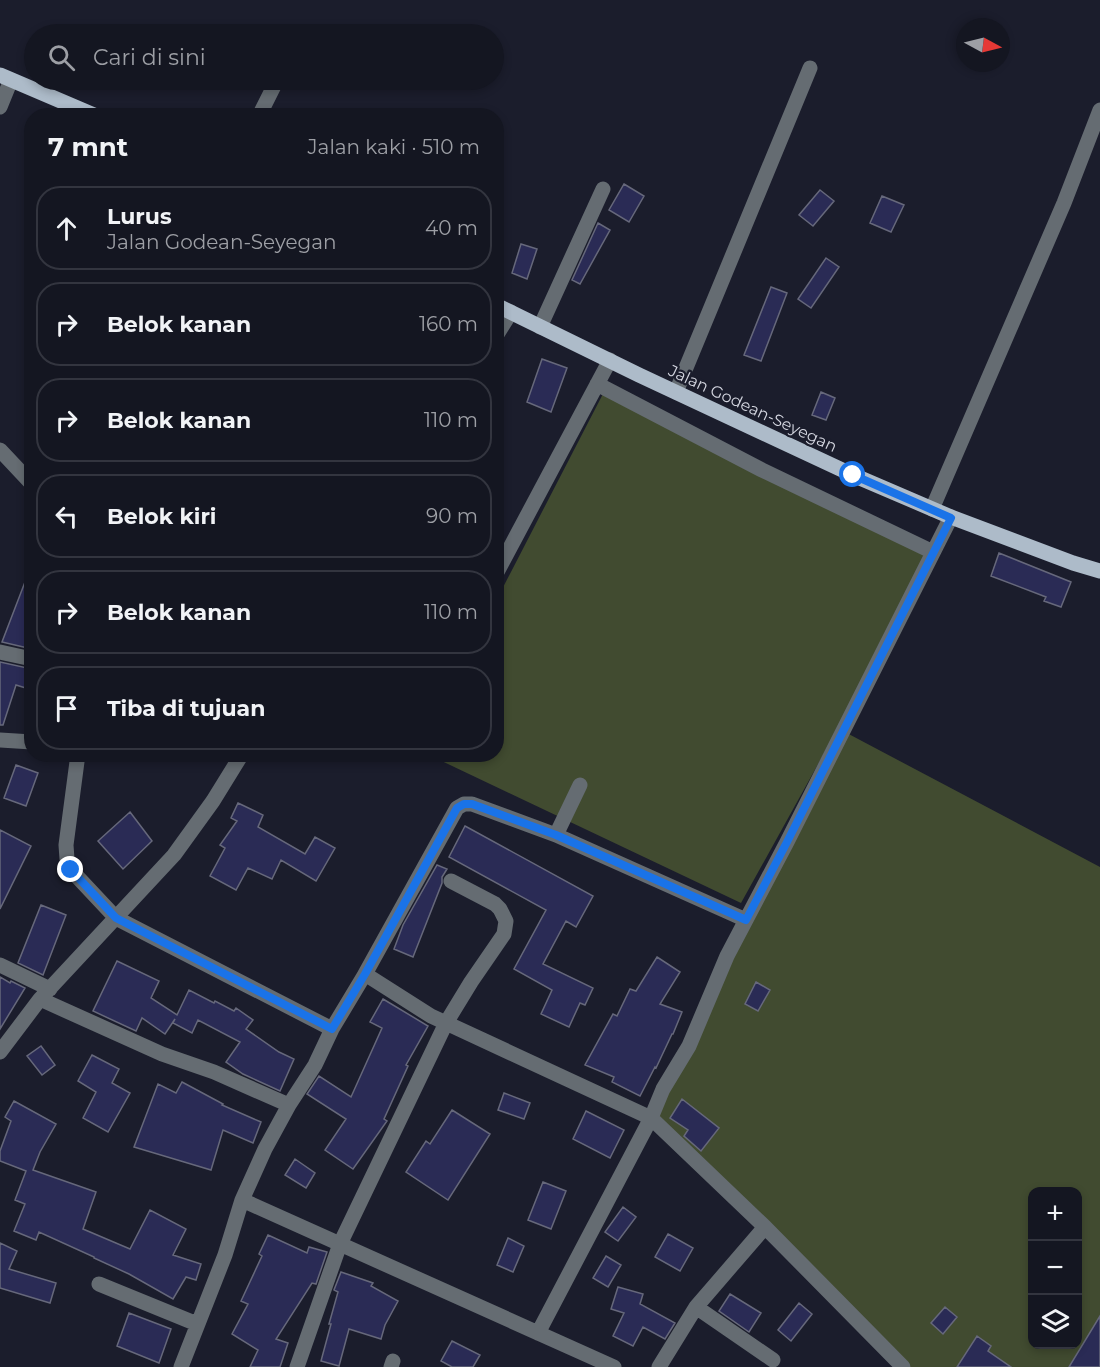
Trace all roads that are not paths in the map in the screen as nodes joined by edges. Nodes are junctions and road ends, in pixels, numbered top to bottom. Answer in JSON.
{"nodes":[{"id":1,"x":810,"y":68,"type":"dead end"},
{"id":2,"x":6,"y":78,"type":"edge"},
{"id":3,"x":24,"y":86,"type":"edge"},
{"id":4,"x":34,"y":90,"type":"edge"},
{"id":5,"x":272,"y":90,"type":"edge"},
{"id":6,"x":0,"y":107,"type":"edge"},
{"id":7,"x":77,"y":108,"type":"edge"},
{"id":8,"x":263,"y":108,"type":"edge"},
{"id":9,"x":1100,"y":110,"type":"edge"},
{"id":10,"x":603,"y":189,"type":"dead end"},
{"id":11,"x":504,"y":309,"type":"edge"},
{"id":12,"x":540,"y":327,"type":"junction"},
{"id":13,"x":609,"y":360,"type":"junction"},
{"id":14,"x":597,"y":384,"type":"junction"},
{"id":15,"x":676,"y":392,"type":"junction"},
{"id":16,"x":0,"y":450,"type":"edge"},
{"id":17,"x":24,"y":476,"type":"edge"},
{"id":18,"x":932,"y":509,"type":"junction"},
{"id":19,"x":951,"y":518,"type":"junction"},
{"id":20,"x":933,"y":552,"type":"junction"},
{"id":21,"x":504,"y":559,"type":"edge"},
{"id":22,"x":1100,"y":571,"type":"edge"},
{"id":23,"x":0,"y":652,"type":"edge"},
{"id":24,"x":24,"y":657,"type":"edge"},
{"id":25,"x":0,"y":740,"type":"edge"},
{"id":26,"x":24,"y":742,"type":"edge"},
{"id":27,"x":77,"y":762,"type":"edge"},
{"id":28,"x":237,"y":762,"type":"edge"},
{"id":29,"x":580,"y":785,"type":"dead end"},
{"id":30,"x":556,"y":835,"type":"junction"},
{"id":31,"x":451,"y":881,"type":"dead end"},
{"id":32,"x":116,"y":918,"type":"junction"},
{"id":33,"x":746,"y":920,"type":"junction"},
{"id":34,"x":0,"y":965,"type":"edge"},
{"id":35,"x":365,"y":974,"type":"junction"},
{"id":36,"x":45,"y":994,"type":"junction"},
{"id":37,"x":446,"y":1023,"type":"junction"},
{"id":38,"x":332,"y":1029,"type":"junction"},
{"id":39,"x":0,"y":1052,"type":"edge"},
{"id":40,"x":289,"y":1104,"type":"junction"},
{"id":41,"x":651,"y":1118,"type":"junction"},
{"id":42,"x":242,"y":1200,"type":"junction"},
{"id":43,"x":765,"y":1227,"type":"junction"},
{"id":44,"x":340,"y":1244,"type":"junction"},
{"id":45,"x":99,"y":1284,"type":"dead end"},
{"id":46,"x":696,"y":1307,"type":"junction"},
{"id":47,"x":197,"y":1324,"type":"junction"},
{"id":48,"x":538,"y":1333,"type":"junction"},
{"id":49,"x":773,"y":1360,"type":"dead end"},
{"id":50,"x":181,"y":1367,"type":"edge"},
{"id":51,"x":297,"y":1367,"type":"edge"},
{"id":52,"x":614,"y":1367,"type":"edge"},
{"id":53,"x":659,"y":1367,"type":"edge"},
{"id":54,"x":903,"y":1367,"type":"edge"}],
"edges":[{"from":1,"to":15,"type":"street"},
{"from":2,"to":3,"type":"main road"},
{"from":2,"to":6,"type":"street"},
{"from":4,"to":7,"type":"main road"},
{"from":5,"to":8,"type":"street"},
{"from":9,"to":18,"type":"street"},
{"from":10,"to":12,"type":"street"},
{"from":11,"to":12,"type":"main road","name":"Jalan Godean-Seyegan"},
{"from":12,"to":13,"type":"main road","name":"Jalan Godean-Seyegan"},
{"from":13,"to":14,"type":"street"},
{"from":13,"to":15,"type":"main road","name":"Jalan Godean-Seyegan"},
{"from":14,"to":20,"type":"street"},
{"from":14,"to":21,"type":"street"},
{"from":15,"to":18,"type":"main road","name":"Jalan Godean-Seyegan"},
{"from":16,"to":17,"type":"street"},
{"from":18,"to":19,"type":"main road","name":"Jalan Godean-Seyegan"},
{"from":19,"to":20,"type":"street"},
{"from":19,"to":22,"type":"main road","name":"Jalan Godean-Seyegan"},
{"from":20,"to":33,"type":"street"},
{"from":23,"to":24,"type":"street"},
{"from":25,"to":26,"type":"street"},
{"from":27,"to":32,"type":"street"},
{"from":28,"to":32,"type":"street"},
{"from":29,"to":30,"type":"street"},
{"from":30,"to":33,"type":"street"},
{"from":30,"to":35,"type":"street"},
{"from":31,"to":37,"type":"street"},
{"from":32,"to":36,"type":"street"},
{"from":32,"to":38,"type":"street"},
{"from":33,"to":41,"type":"street"},
{"from":34,"to":36,"type":"street"},
{"from":35,"to":37,"type":"street"},
{"from":35,"to":38,"type":"street"},
{"from":36,"to":39,"type":"street"},
{"from":36,"to":40,"type":"street"},
{"from":37,"to":41,"type":"street"},
{"from":37,"to":44,"type":"street"},
{"from":38,"to":40,"type":"street"},
{"from":40,"to":42,"type":"street"},
{"from":41,"to":43,"type":"street"},
{"from":41,"to":48,"type":"street"},
{"from":42,"to":44,"type":"street"},
{"from":42,"to":47,"type":"street"},
{"from":43,"to":46,"type":"street"},
{"from":43,"to":54,"type":"street"},
{"from":44,"to":48,"type":"street"},
{"from":44,"to":51,"type":"street"},
{"from":45,"to":47,"type":"street"},
{"from":46,"to":49,"type":"street"},
{"from":46,"to":53,"type":"street"},
{"from":47,"to":50,"type":"street"},
{"from":48,"to":52,"type":"street"}]}
